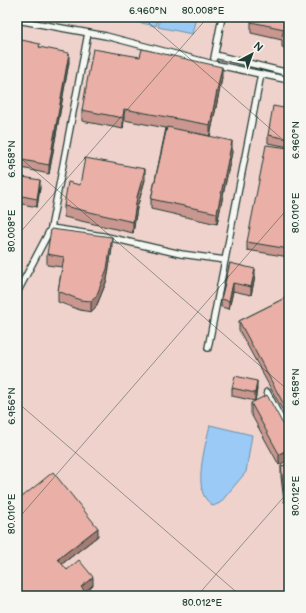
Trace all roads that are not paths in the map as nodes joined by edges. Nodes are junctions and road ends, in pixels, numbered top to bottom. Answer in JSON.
{"nodes":[{"id":1,"x":222,"y":17,"type":"edge"},
{"id":2,"x":17,"y":20,"type":"edge"},
{"id":3,"x":88,"y":33,"type":"junction"},
{"id":4,"x":215,"y":56,"type":"junction"},
{"id":5,"x":213,"y":64,"type":"junction"},
{"id":6,"x":289,"y":73,"type":"edge"},
{"id":7,"x":261,"y":74,"type":"junction"},
{"id":8,"x":289,"y":80,"type":"edge"},
{"id":9,"x":51,"y":228,"type":"junction"},
{"id":10,"x":225,"y":260,"type":"junction"},
{"id":11,"x":17,"y":293,"type":"edge"},
{"id":12,"x":208,"y":348,"type":"dead end"},
{"id":13,"x":267,"y":392,"type":"dead end"},
{"id":14,"x":289,"y":434,"type":"edge"}],
"edges":[{"from":1,"to":4,"type":"lane"},
{"from":2,"to":3,"type":"lane"},
{"from":3,"to":5,"type":"lane"},
{"from":3,"to":9,"type":"lane"},
{"from":4,"to":5,"type":"lane"},
{"from":4,"to":6,"type":"lane"},
{"from":5,"to":7,"type":"lane"},
{"from":7,"to":8,"type":"lane"},
{"from":7,"to":10,"type":"lane"},
{"from":9,"to":10,"type":"lane"},
{"from":9,"to":11,"type":"lane"},
{"from":10,"to":12,"type":"lane"},
{"from":13,"to":14,"type":"lane"}]}
